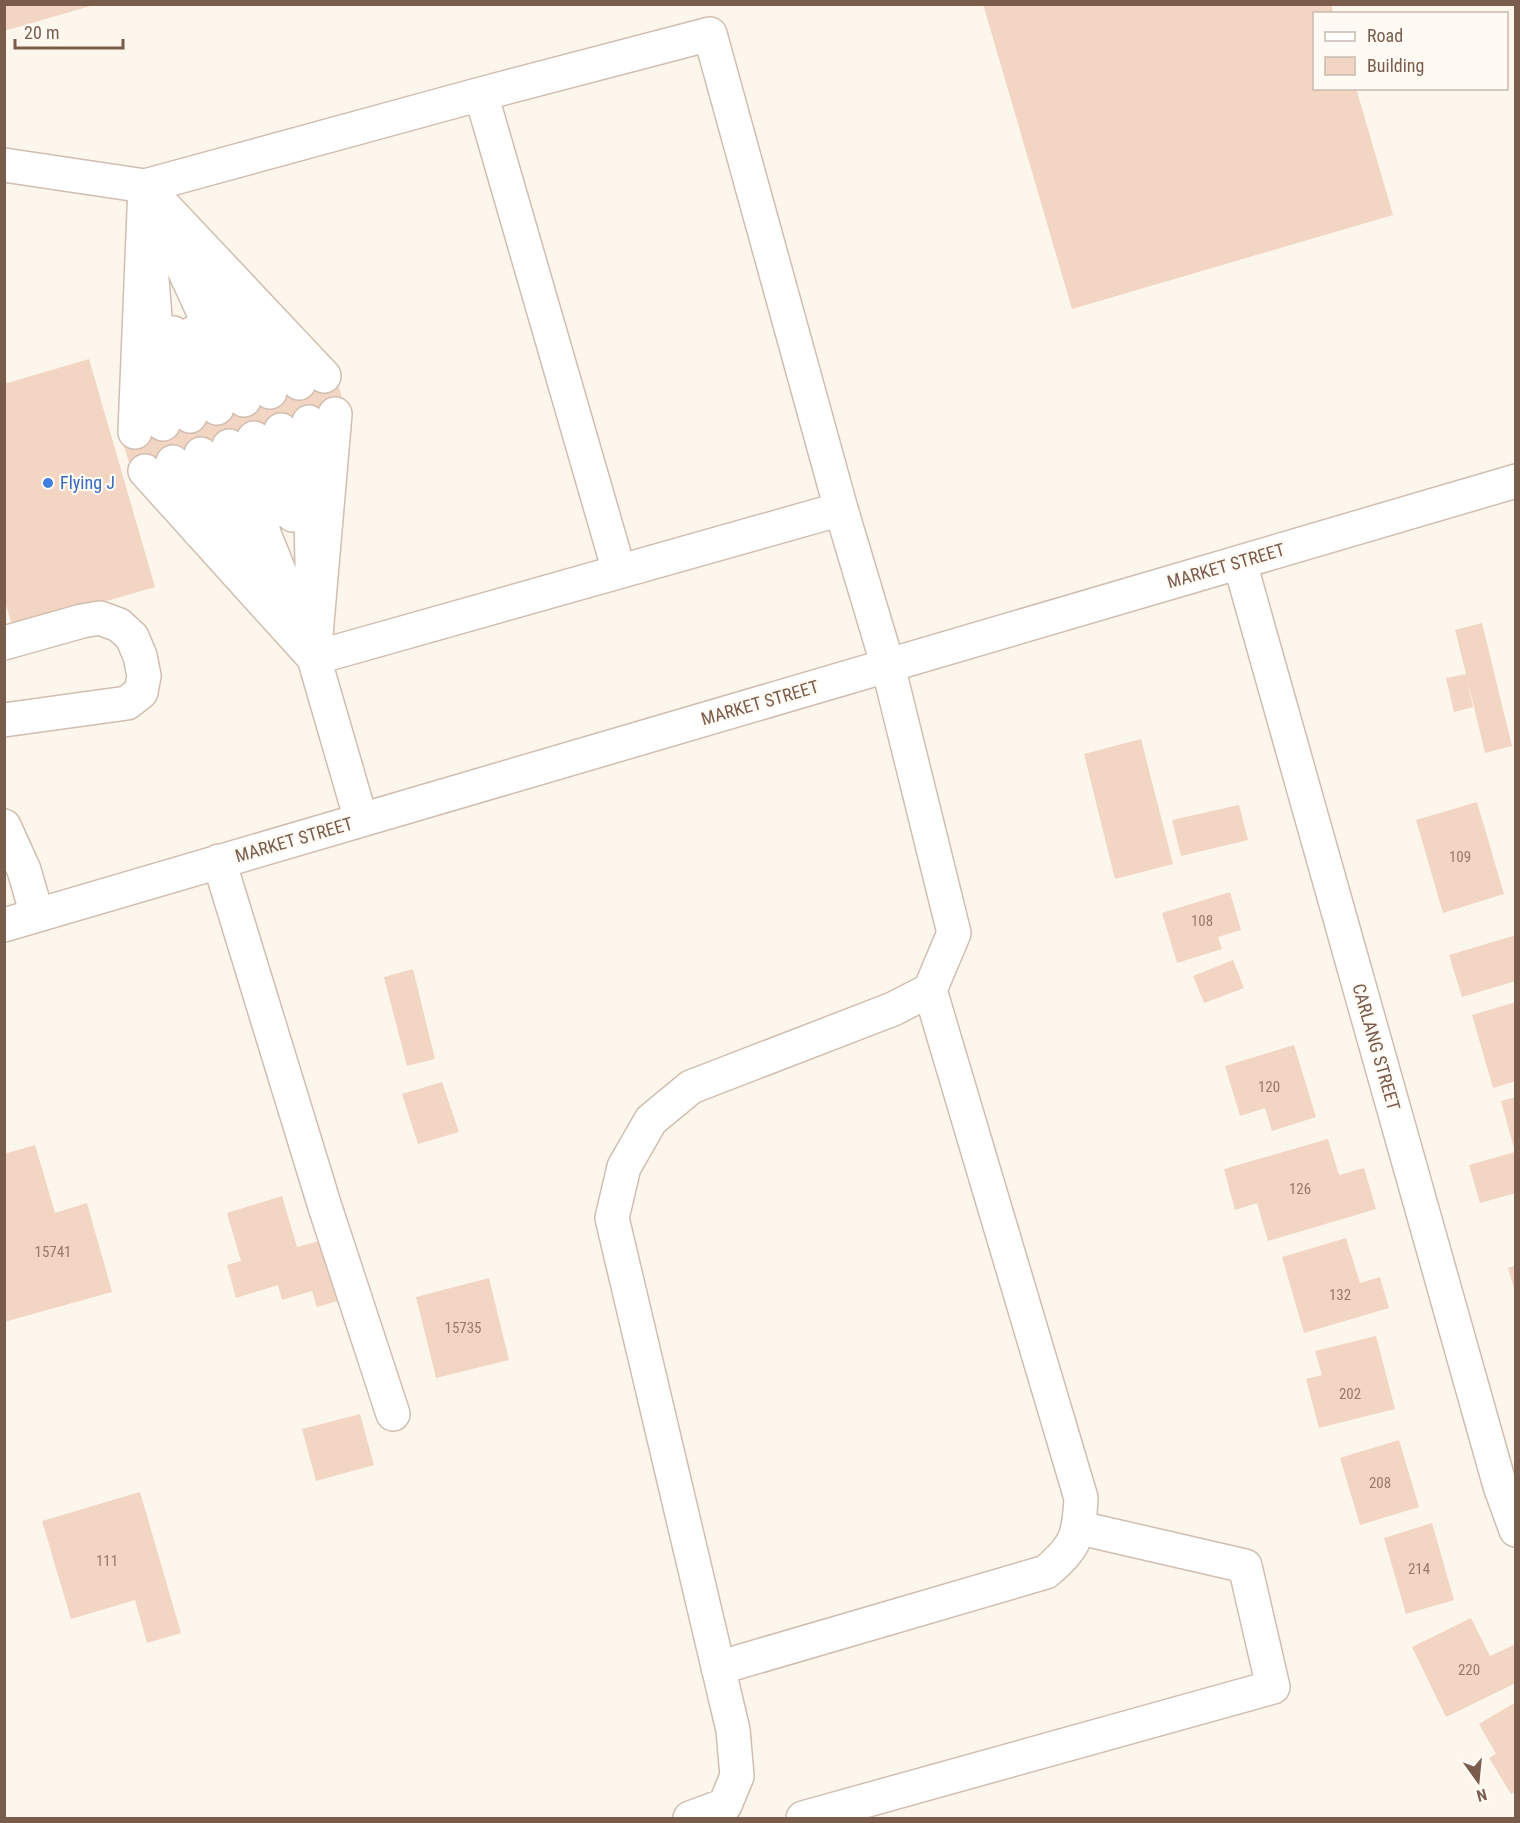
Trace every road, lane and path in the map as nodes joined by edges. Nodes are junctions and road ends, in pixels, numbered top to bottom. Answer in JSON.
{"nodes":[{"id":1,"x":481,"y":94,"type":"junction"},
{"id":2,"x":4,"y":165,"type":"edge"},
{"id":3,"x":145,"y":186,"type":"junction"},
{"id":4,"x":230,"y":404,"type":"junction"},
{"id":5,"x":241,"y":442,"type":"junction"},
{"id":6,"x":1515,"y":482,"type":"edge"},
{"id":7,"x":841,"y":509,"type":"junction"},
{"id":8,"x":1239,"y":563,"type":"junction"},
{"id":9,"x":619,"y":571,"type":"junction"},
{"id":10,"x":4,"y":643,"type":"edge"},
{"id":11,"x":314,"y":658,"type":"junction"},
{"id":12,"x":888,"y":666,"type":"junction"},
{"id":13,"x":4,"y":720,"type":"edge"},
{"id":14,"x":361,"y":820,"type":"junction"},
{"id":15,"x":4,"y":826,"type":"edge"},
{"id":16,"x":219,"y":861,"type":"junction"},
{"id":17,"x":37,"y":915,"type":"junction"},
{"id":18,"x":4,"y":925,"type":"edge"},
{"id":19,"x":930,"y":990,"type":"junction"},
{"id":20,"x":393,"y":1414,"type":"dead end"},
{"id":21,"x":1080,"y":1528,"type":"junction"},
{"id":22,"x":1515,"y":1530,"type":"edge"},
{"id":23,"x":718,"y":1668,"type":"junction"},
{"id":24,"x":730,"y":1812,"type":"edge"},
{"id":25,"x":690,"y":1818,"type":"edge"},
{"id":26,"x":803,"y":1818,"type":"edge"}],
"edges":[{"from":1,"to":3,"type":"street"},
{"from":1,"to":7,"type":"street"},
{"from":1,"to":9,"type":"street"},
{"from":2,"to":3,"type":"street"},
{"from":3,"to":4,"type":"street"},
{"from":3,"to":4,"type":"street"},
{"from":3,"to":4,"type":"street"},
{"from":3,"to":4,"type":"street"},
{"from":5,"to":11,"type":"street"},
{"from":5,"to":11,"type":"street"},
{"from":5,"to":11,"type":"street"},
{"from":5,"to":11,"type":"street"},
{"from":6,"to":8,"type":"street","name":"MARKET STREET"},
{"from":7,"to":9,"type":"street"},
{"from":7,"to":12,"type":"street"},
{"from":8,"to":12,"type":"street","name":"MARKET STREET"},
{"from":8,"to":22,"type":"street","name":"CARLANG STREET"},
{"from":9,"to":11,"type":"street"},
{"from":10,"to":13,"type":"street"},
{"from":11,"to":14,"type":"street"},
{"from":12,"to":14,"type":"street","name":"MARKET STREET"},
{"from":12,"to":19,"type":"street"},
{"from":14,"to":16,"type":"street","name":"MARKET STREET"},
{"from":15,"to":17,"type":"street"},
{"from":16,"to":17,"type":"street","name":"MARKET STREET"},
{"from":16,"to":20,"type":"street"},
{"from":17,"to":18,"type":"street","name":"MARKET STREET"},
{"from":19,"to":21,"type":"street"},
{"from":19,"to":23,"type":"street"},
{"from":21,"to":23,"type":"street"},
{"from":21,"to":26,"type":"street"},
{"from":23,"to":24,"type":"street"},
{"from":24,"to":25,"type":"street"}]}
